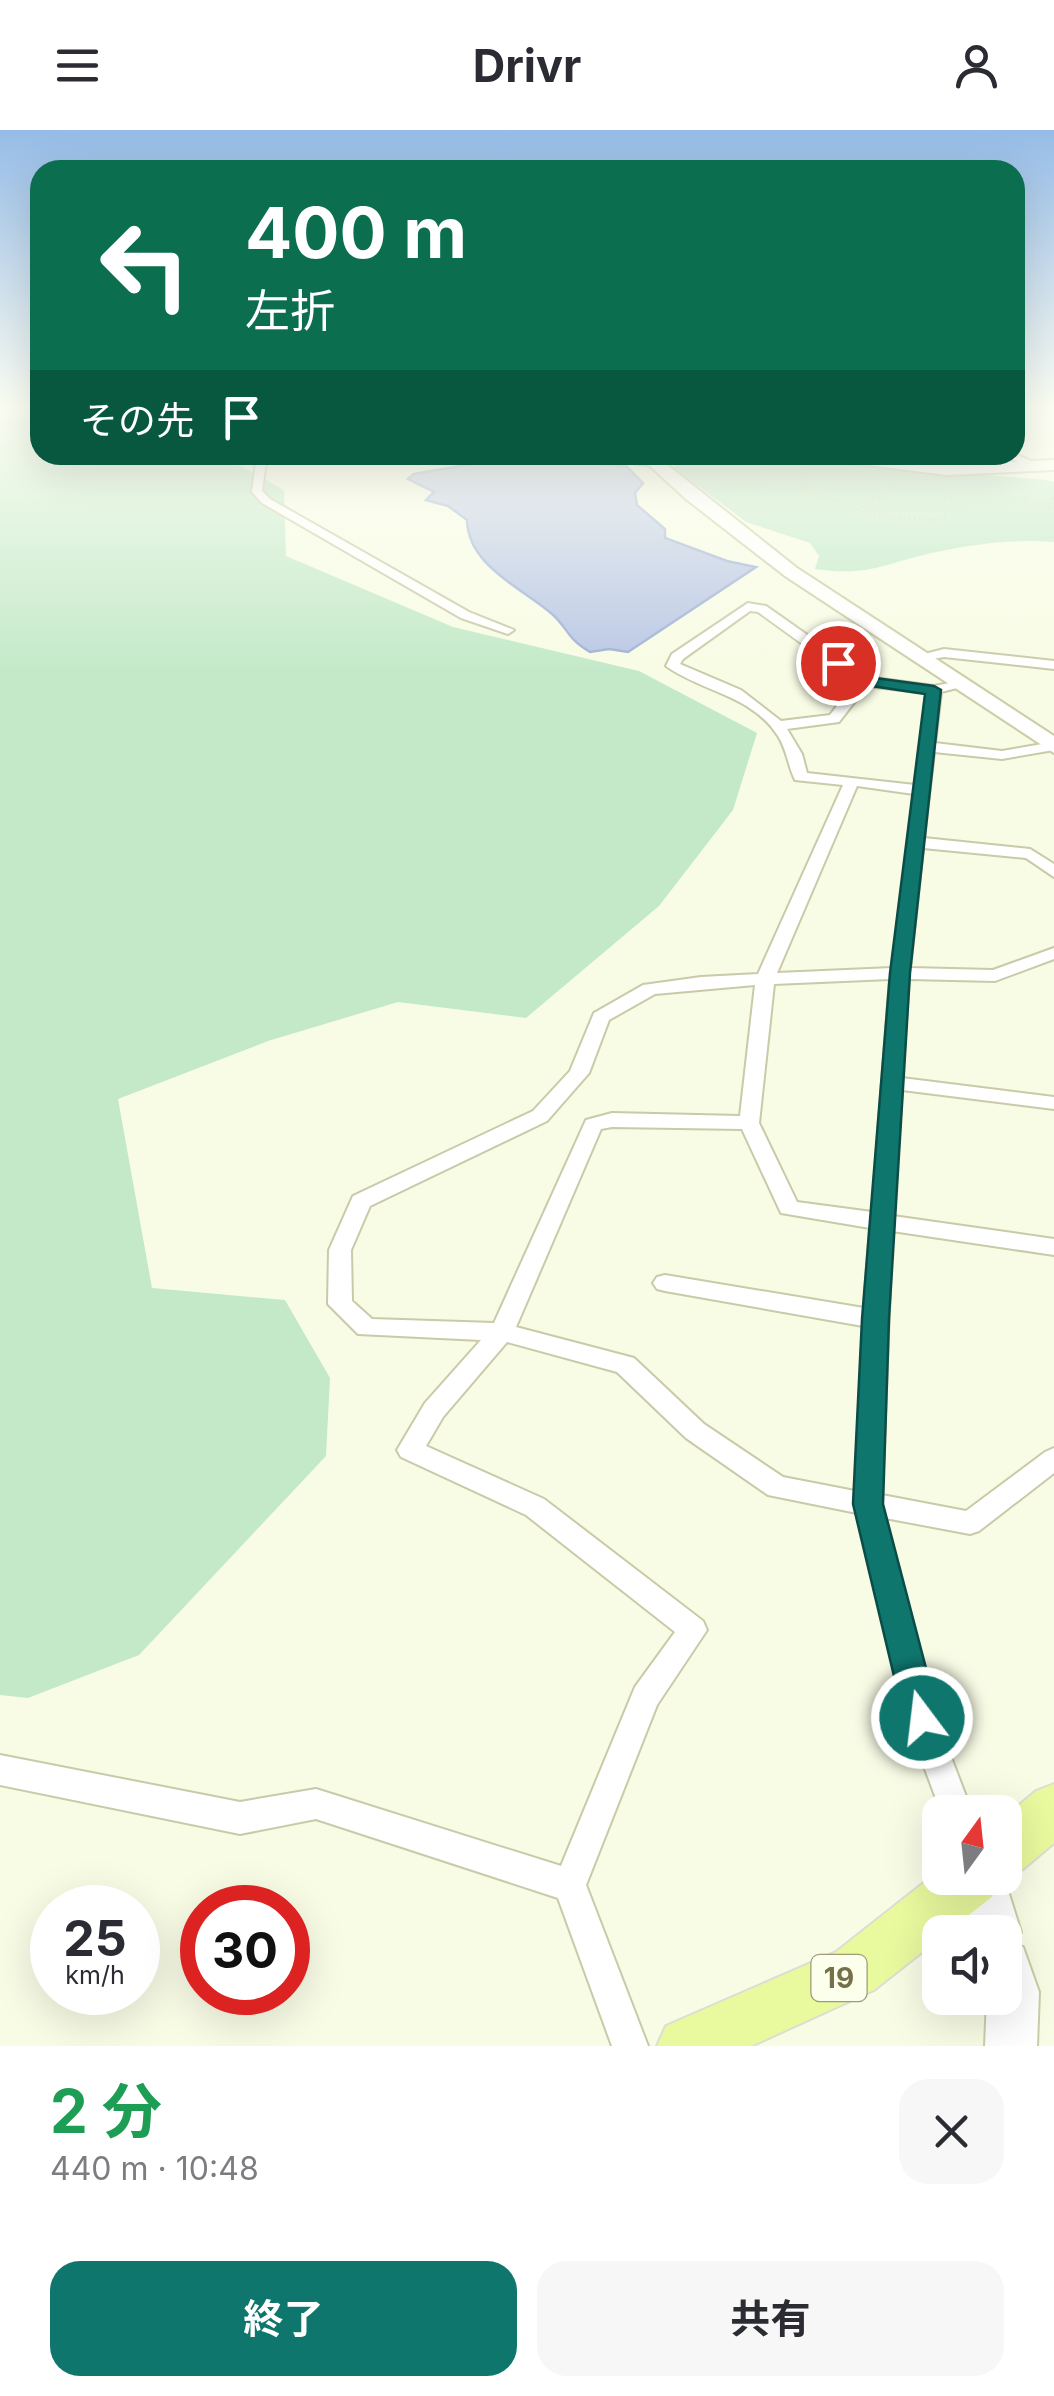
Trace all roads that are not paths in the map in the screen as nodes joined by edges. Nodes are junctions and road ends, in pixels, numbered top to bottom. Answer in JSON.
{"nodes":[{"id":1,"x":260,"y":495,"type":"edge"},
{"id":2,"x":691,"y":495,"type":"edge"},
{"id":3,"x":508,"y":630,"type":"dead end"},
{"id":4,"x":920,"y":656,"type":"junction"},
{"id":5,"x":1054,"y":666,"type":"edge"},
{"id":6,"x":863,"y":681,"type":"junction"},
{"id":7,"x":960,"y":683,"type":"junction"},
{"id":8,"x":934,"y":690,"type":"junction"},
{"id":9,"x":782,"y":726,"type":"junction"},
{"id":10,"x":1054,"y":746,"type":"edge"},
{"id":11,"x":927,"y":747,"type":"junction"},
{"id":12,"x":852,"y":781,"type":"junction"},
{"id":13,"x":922,"y":790,"type":"junction"},
{"id":14,"x":916,"y":842,"type":"junction"},
{"id":15,"x":1054,"y":872,"type":"edge"},
{"id":16,"x":1054,"y":953,"type":"edge"},
{"id":17,"x":900,"y":973,"type":"junction"},
{"id":18,"x":765,"y":980,"type":"junction"},
{"id":19,"x":894,"y":1084,"type":"junction"},
{"id":20,"x":1054,"y":1103,"type":"edge"},
{"id":21,"x":748,"y":1123,"type":"junction"},
{"id":22,"x":883,"y":1220,"type":"junction"},
{"id":23,"x":1054,"y":1247,"type":"edge"},
{"id":24,"x":665,"y":1283,"type":"dead end"},
{"id":25,"x":875,"y":1319,"type":"junction"},
{"id":26,"x":502,"y":1332,"type":"junction"},
{"id":27,"x":1054,"y":1459,"type":"edge"},
{"id":28,"x":868,"y":1504,"type":"junction"},
{"id":29,"x":0,"y":1770,"type":"edge"},
{"id":30,"x":950,"y":1795,"type":"edge"},
{"id":31,"x":1054,"y":1809,"type":"edge"},
{"id":32,"x":1022,"y":1836,"type":"edge"},
{"id":33,"x":570,"y":1884,"type":"junction"},
{"id":34,"x":954,"y":1895,"type":"edge"},
{"id":35,"x":1012,"y":2015,"type":"edge"},
{"id":36,"x":630,"y":2046,"type":"edge"},
{"id":37,"x":686,"y":2046,"type":"edge"},
{"id":38,"x":1011,"y":2046,"type":"edge"}],
"edges":[{"from":1,"to":3,"type":"street"},
{"from":2,"to":4,"type":"street"},
{"from":4,"to":5,"type":"street"},
{"from":4,"to":7,"type":"street"},
{"from":6,"to":8,"type":"street"},
{"from":6,"to":9,"type":"street"},
{"from":6,"to":9,"type":"street"},
{"from":7,"to":8,"type":"street"},
{"from":7,"to":10,"type":"street"},
{"from":8,"to":11,"type":"street"},
{"from":9,"to":12,"type":"street"},
{"from":10,"to":11,"type":"street"},
{"from":11,"to":13,"type":"street"},
{"from":12,"to":13,"type":"street"},
{"from":12,"to":18,"type":"street"},
{"from":13,"to":14,"type":"street"},
{"from":14,"to":15,"type":"street"},
{"from":14,"to":17,"type":"street"},
{"from":16,"to":17,"type":"street"},
{"from":17,"to":18,"type":"street"},
{"from":17,"to":19,"type":"street"},
{"from":18,"to":21,"type":"street"},
{"from":18,"to":26,"type":"street"},
{"from":19,"to":20,"type":"street"},
{"from":19,"to":22,"type":"street"},
{"from":21,"to":22,"type":"street"},
{"from":21,"to":26,"type":"street"},
{"from":22,"to":23,"type":"street"},
{"from":22,"to":25,"type":"street"},
{"from":24,"to":25,"type":"street"},
{"from":25,"to":28,"type":"street"},
{"from":26,"to":28,"type":"street"},
{"from":26,"to":33,"type":"street"},
{"from":27,"to":28,"type":"street"},
{"from":28,"to":30,"type":"street"},
{"from":29,"to":33,"type":"street"},
{"from":31,"to":32,"type":"main road"},
{"from":33,"to":36,"type":"street"},
{"from":34,"to":37,"type":"main road","number":"19"},
{"from":35,"to":38,"type":"street"}]}
